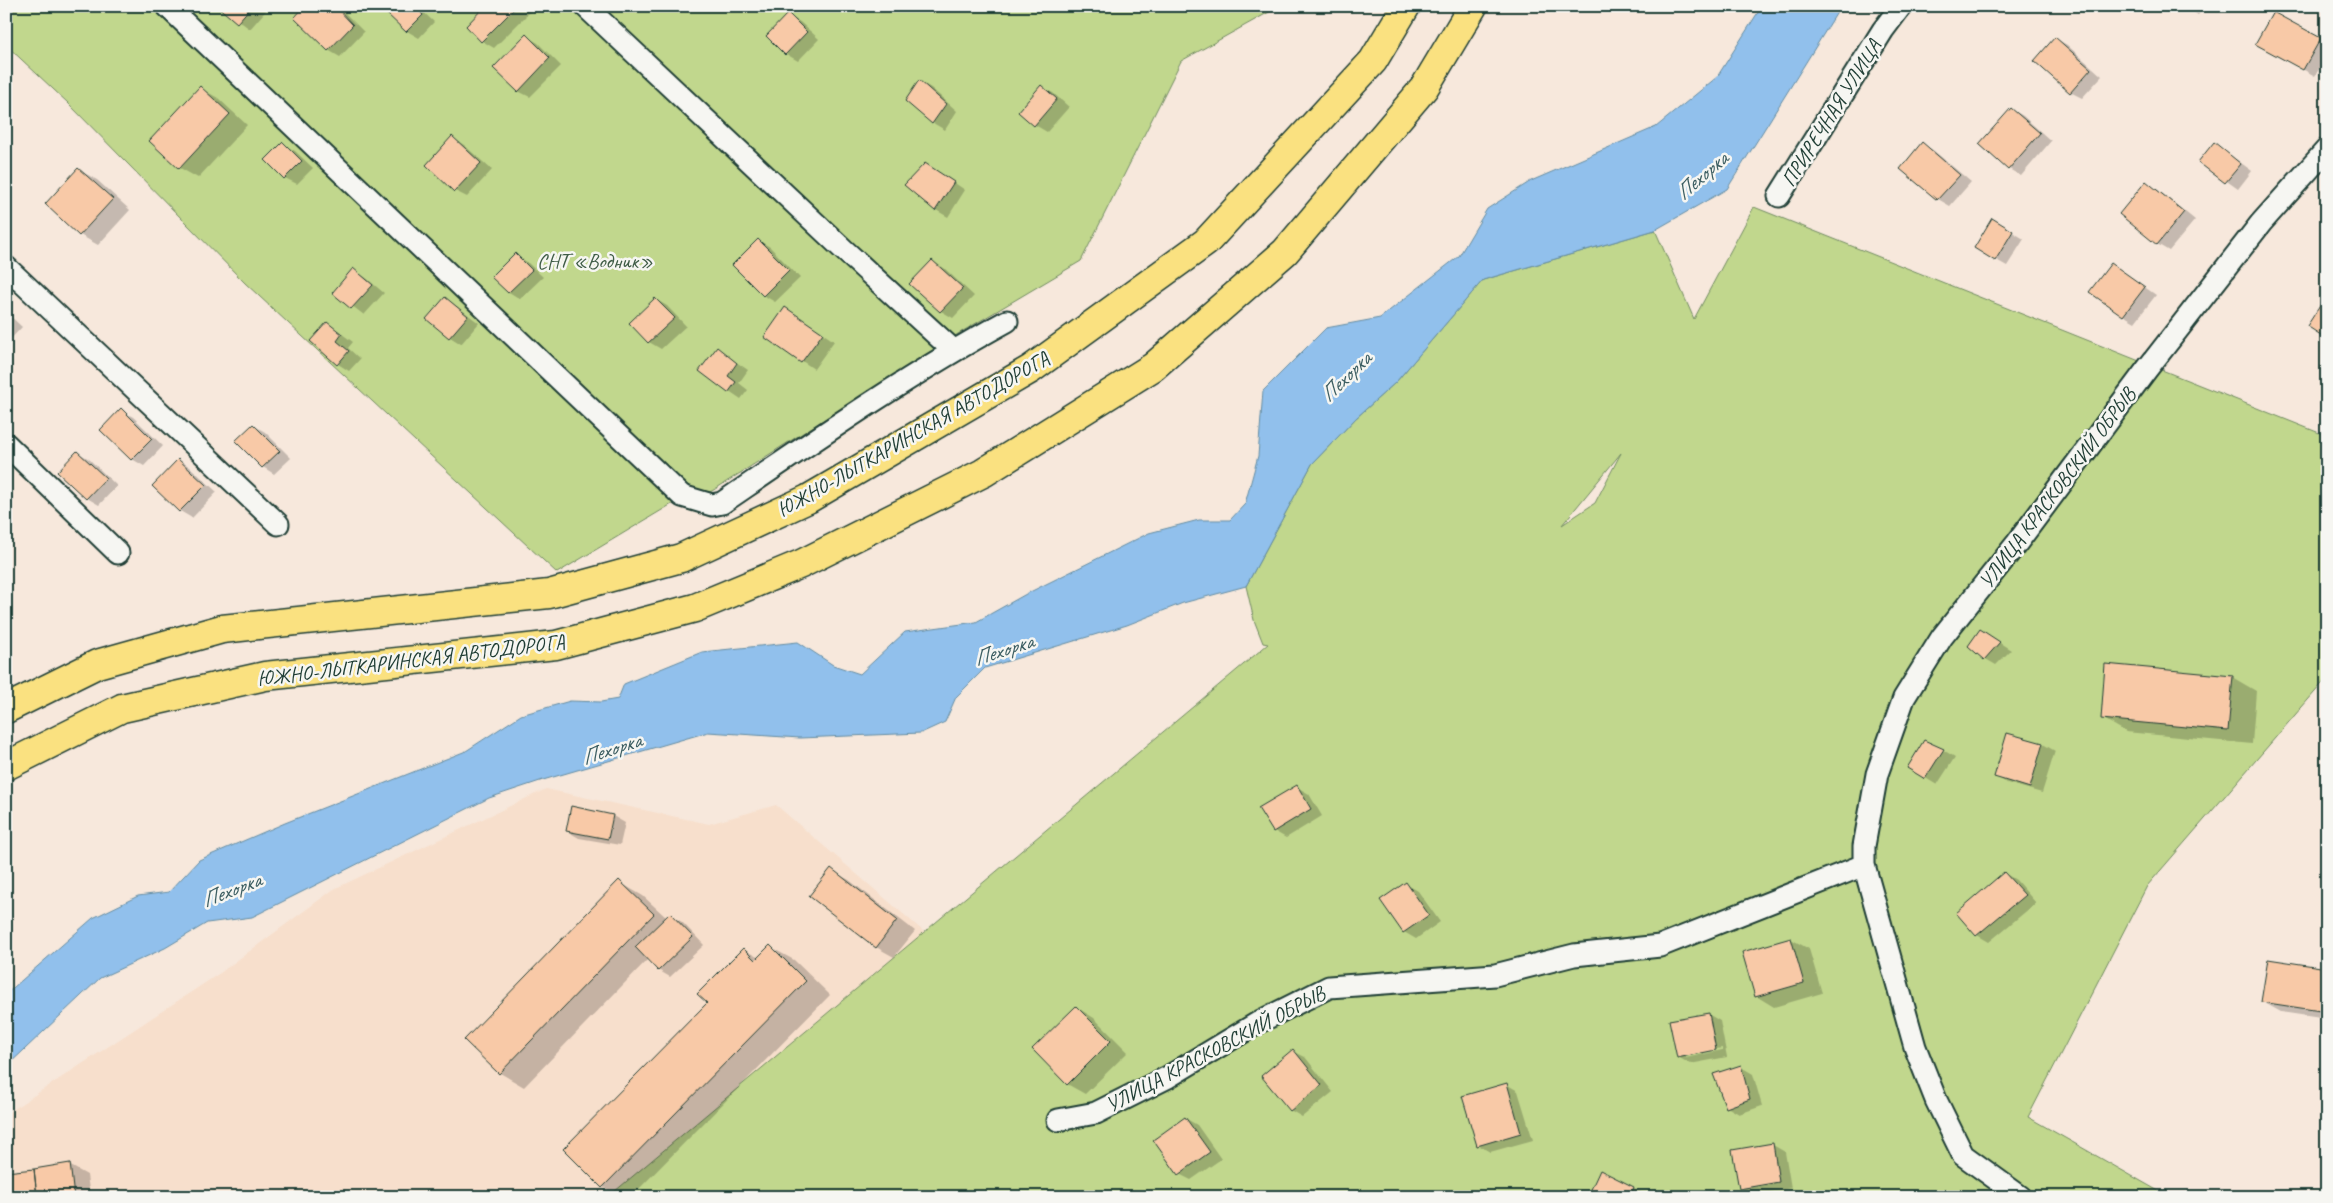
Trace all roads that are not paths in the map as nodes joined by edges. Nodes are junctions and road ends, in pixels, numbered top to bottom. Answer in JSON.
{"nodes":[{"id":1,"x":167,"y":6,"type":"edge"},
{"id":2,"x":585,"y":6,"type":"edge"},
{"id":3,"x":1406,"y":6,"type":"edge"},
{"id":4,"x":1473,"y":6,"type":"edge"},
{"id":5,"x":1901,"y":6,"type":"edge"},
{"id":6,"x":2327,"y":149,"type":"edge"},
{"id":7,"x":1779,"y":196,"type":"dead end"},
{"id":8,"x":6,"y":267,"type":"edge"},
{"id":9,"x":1007,"y":321,"type":"dead end"},
{"id":10,"x":953,"y":350,"type":"junction"},
{"id":11,"x":6,"y":444,"type":"edge"},
{"id":12,"x":278,"y":524,"type":"dead end"},
{"id":13,"x":118,"y":553,"type":"dead end"},
{"id":14,"x":6,"y":709,"type":"edge"},
{"id":15,"x":6,"y":766,"type":"edge"},
{"id":16,"x":1864,"y":865,"type":"junction"},
{"id":17,"x":1058,"y":1120,"type":"dead end"},
{"id":18,"x":2021,"y":1197,"type":"edge"}],
"edges":[{"from":1,"to":10,"type":"street"},
{"from":2,"to":10,"type":"street"},
{"from":3,"to":14,"type":"main road","name":"ЮЖНО-ЛЫТКАРИНСКАЯ АВТОДОРОГА"},
{"from":4,"to":15,"type":"main road","name":"ЮЖНО-ЛЫТКАРИНСКАЯ АВТОДОРОГА"},
{"from":5,"to":7,"type":"street","name":"ПРИРЕЧНАЯ УЛИЦА"},
{"from":6,"to":16,"type":"street","name":"УЛИЦА КРАСКОВСКИЙ ОБРЫВ"},
{"from":8,"to":12,"type":"street"},
{"from":9,"to":10,"type":"street"},
{"from":11,"to":13,"type":"street"},
{"from":16,"to":17,"type":"street","name":"УЛИЦА КРАСКОВСКИЙ ОБРЫВ"},
{"from":16,"to":18,"type":"street","name":"УЛИЦА КРАСКОВСКИЙ ОБРЫВ"}]}
